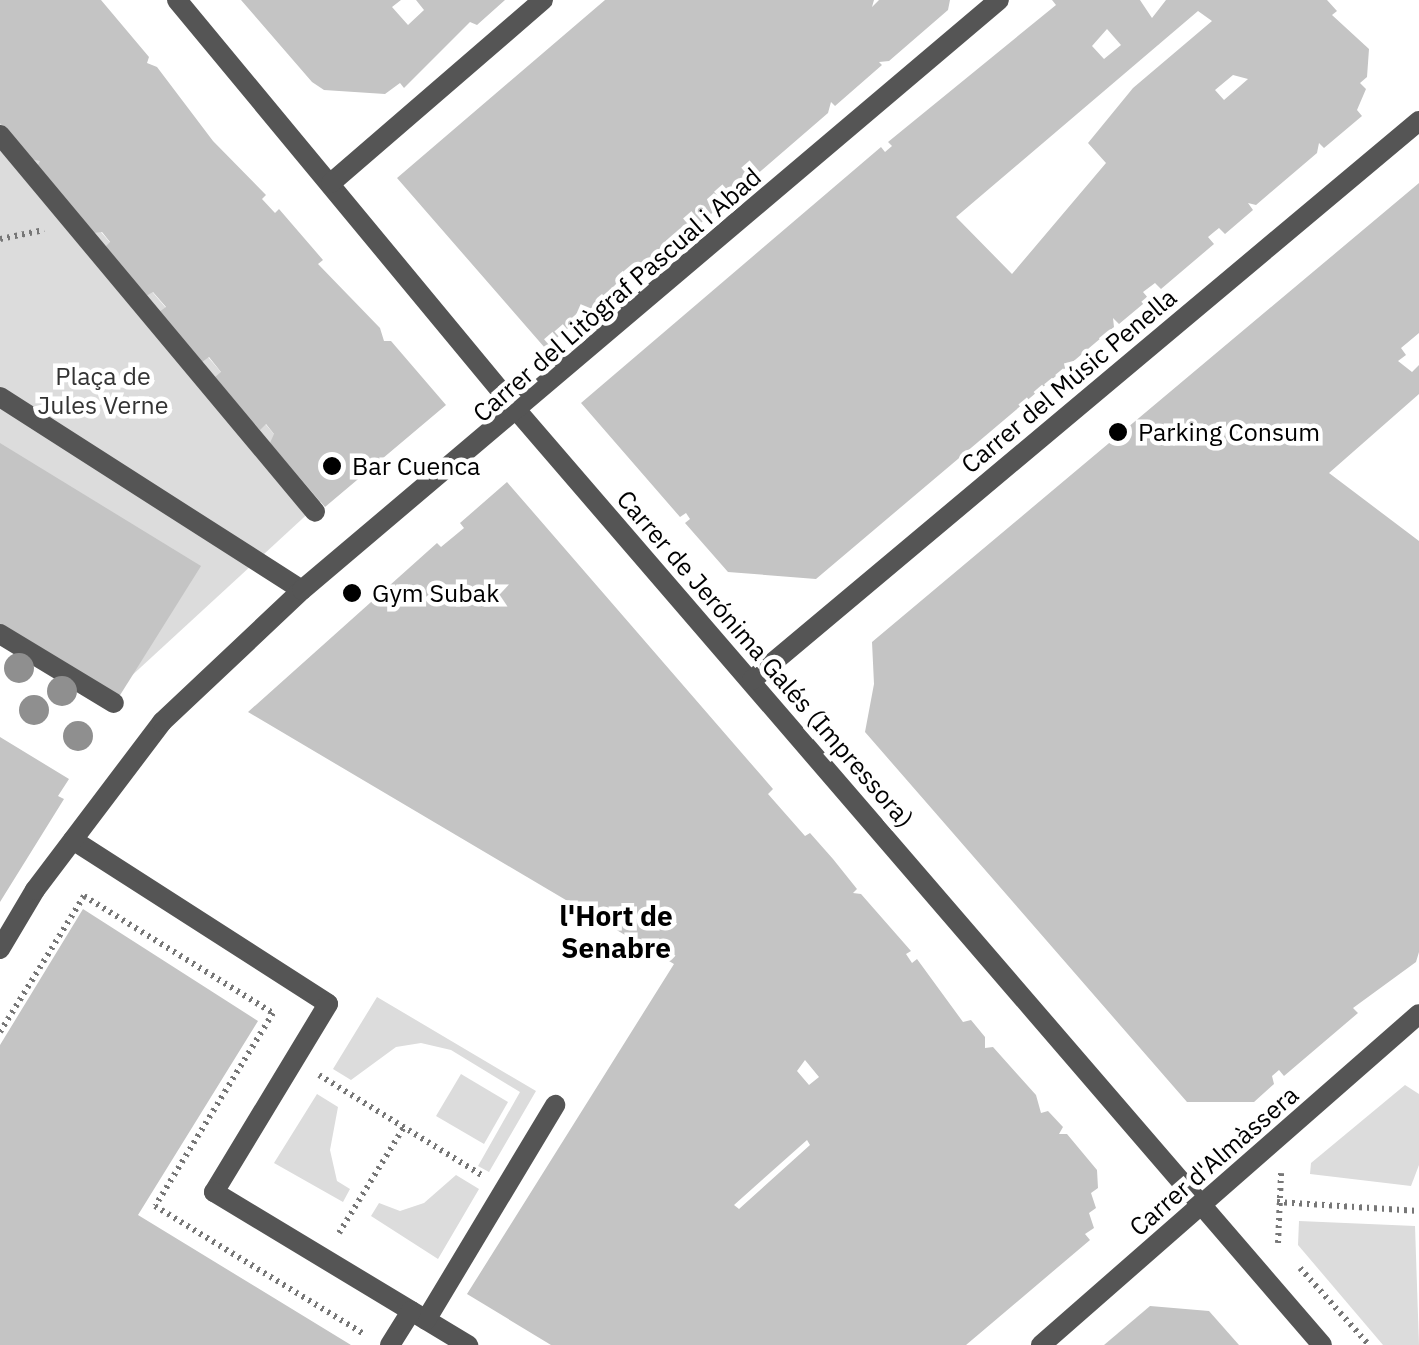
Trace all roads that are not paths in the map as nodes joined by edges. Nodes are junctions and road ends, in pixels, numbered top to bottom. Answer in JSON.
{"nodes":[{"id":1,"x":177,"y":0,"type":"edge"},
{"id":2,"x":543,"y":0,"type":"edge"},
{"id":3,"x":999,"y":0,"type":"edge"},
{"id":4,"x":1419,"y":121,"type":"edge"},
{"id":5,"x":0,"y":135,"type":"edge"},
{"id":6,"x":331,"y":183,"type":"junction"},
{"id":7,"x":0,"y":397,"type":"edge"},
{"id":8,"x":518,"y":413,"type":"junction"},
{"id":9,"x":315,"y":512,"type":"dead end"},
{"id":10,"x":302,"y":590,"type":"junction"},
{"id":11,"x":0,"y":634,"type":"edge"},
{"id":12,"x":752,"y":680,"type":"junction"},
{"id":13,"x":114,"y":703,"type":"dead end"},
{"id":14,"x":73,"y":840,"type":"junction"},
{"id":15,"x":0,"y":948,"type":"edge"},
{"id":16,"x":1419,"y":1014,"type":"edge"},
{"id":17,"x":556,"y":1105,"type":"dead end"},
{"id":18,"x":1204,"y":1203,"type":"junction"},
{"id":19,"x":418,"y":1315,"type":"junction"},
{"id":20,"x":390,"y":1345,"type":"edge"},
{"id":21,"x":468,"y":1345,"type":"edge"},
{"id":22,"x":1041,"y":1345,"type":"edge"},
{"id":23,"x":1322,"y":1345,"type":"edge"}],
"edges":[{"from":1,"to":6,"type":"street","name":"Carrer de Jerónima Galés (Impressora)"},
{"from":2,"to":6,"type":"street"},
{"from":3,"to":8,"type":"street","name":"Carrer del Litògraf Pascual i Abad"},
{"from":4,"to":12,"type":"street","name":"Carrer del Músic Penella"},
{"from":5,"to":9,"type":"street"},
{"from":6,"to":8,"type":"street","name":"Carrer de Jerónima Galés (Impressora)"},
{"from":7,"to":10,"type":"street"},
{"from":8,"to":10,"type":"street","name":"Carrer del Litògraf Pascual i Abad"},
{"from":8,"to":12,"type":"street","name":"Carrer de Jerónima Galés (Impressora)"},
{"from":10,"to":14,"type":"street","name":"Carrer del Litògraf Pascual i Abad"},
{"from":11,"to":13,"type":"street"},
{"from":12,"to":18,"type":"street","name":"Carrer de Jerónima Galés (Impressora)"},
{"from":14,"to":15,"type":"street","name":"Carrer del Litògraf Pascual i Abad"},
{"from":14,"to":19,"type":"street"},
{"from":16,"to":18,"type":"street","name":"Carrer d'Almàssera"},
{"from":17,"to":19,"type":"street"},
{"from":18,"to":22,"type":"street","name":"Carrer d'Almàssera"},
{"from":18,"to":23,"type":"street","name":"Carrer de Jerónima Galés (Impressora)"},
{"from":19,"to":20,"type":"street"},
{"from":19,"to":21,"type":"street"}]}
